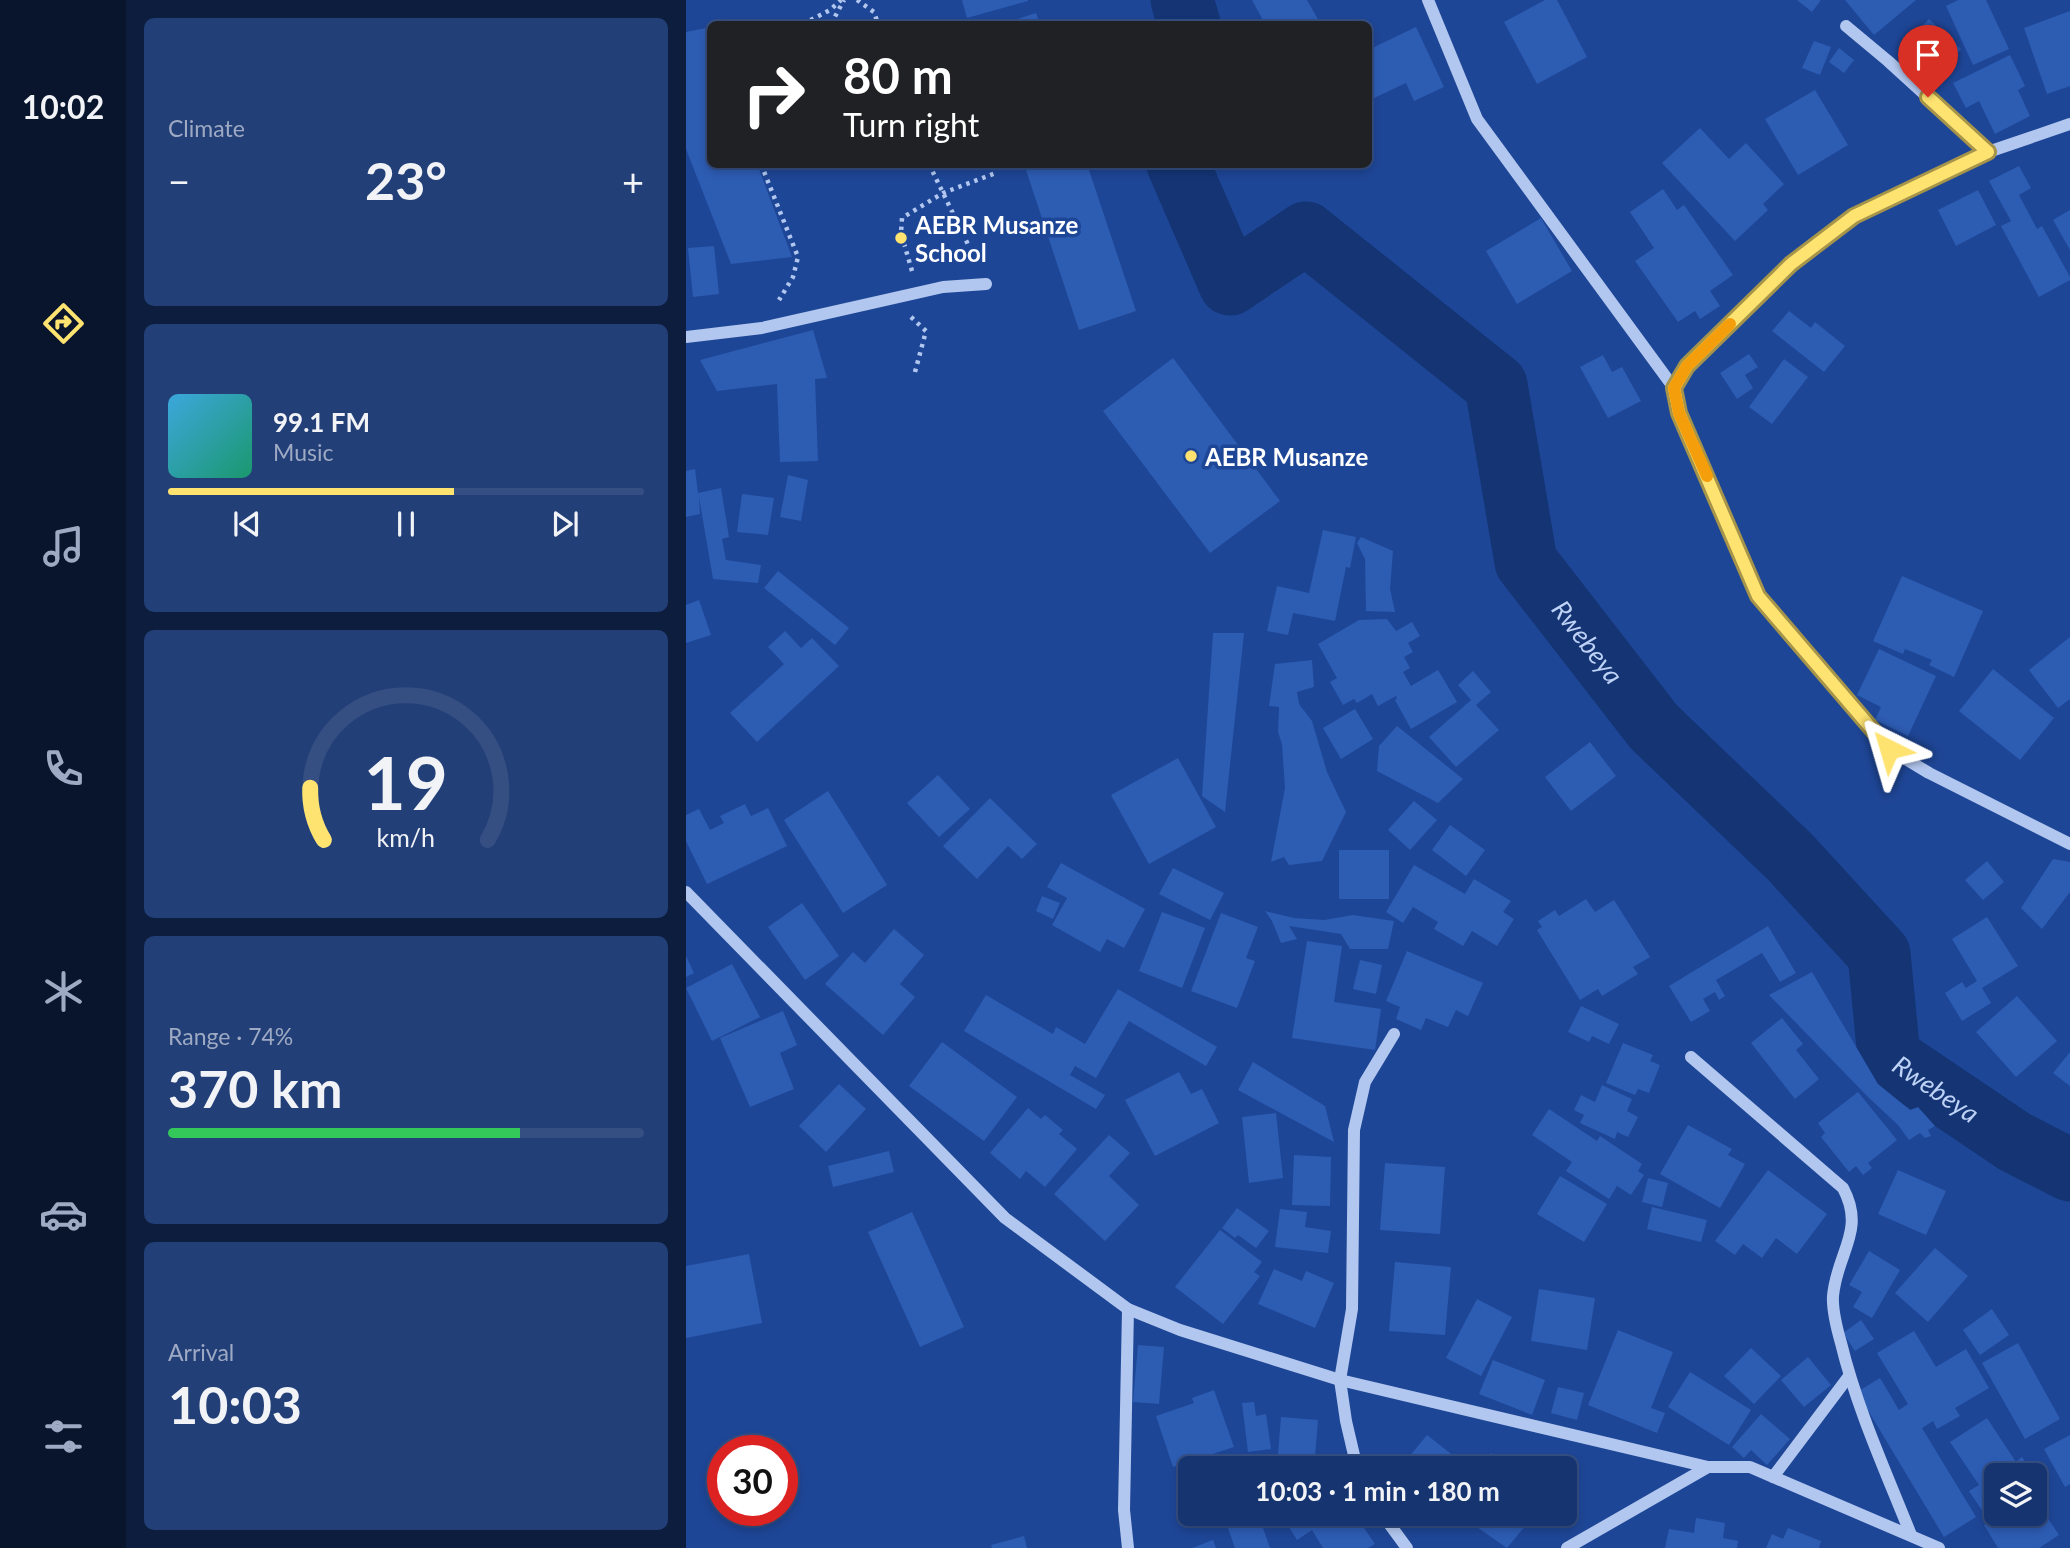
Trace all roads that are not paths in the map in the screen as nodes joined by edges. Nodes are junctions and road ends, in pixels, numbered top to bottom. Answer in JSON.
{"nodes":[{"id":1,"x":1428,"y":0,"type":"edge"},
{"id":2,"x":1846,"y":26,"type":"dead end"},
{"id":3,"x":2070,"y":124,"type":"edge"},
{"id":4,"x":1988,"y":152,"type":"junction"},
{"id":5,"x":986,"y":284,"type":"road end"},
{"id":6,"x":686,"y":337,"type":"edge"},
{"id":7,"x":1674,"y":388,"type":"junction"},
{"id":8,"x":2070,"y":844,"type":"edge"},
{"id":9,"x":686,"y":892,"type":"edge"},
{"id":10,"x":1395,"y":1034,"type":"dead end"},
{"id":11,"x":1691,"y":1057,"type":"dead end"},
{"id":12,"x":1128,"y":1309,"type":"junction"},
{"id":13,"x":1849,"y":1376,"type":"junction"},
{"id":14,"x":1340,"y":1380,"type":"junction"},
{"id":15,"x":1354,"y":1456,"type":"edge"},
{"id":16,"x":1708,"y":1467,"type":"junction"},
{"id":17,"x":1773,"y":1477,"type":"junction"},
{"id":18,"x":1391,"y":1526,"type":"edge"},
{"id":19,"x":1911,"y":1535,"type":"junction"},
{"id":20,"x":1128,"y":1548,"type":"edge"},
{"id":21,"x":1407,"y":1548,"type":"edge"},
{"id":22,"x":1567,"y":1548,"type":"edge"},
{"id":23,"x":1939,"y":1548,"type":"edge"}],
"edges":[{"from":1,"to":7,"type":"street"},
{"from":2,"to":4,"type":"street"},
{"from":3,"to":4,"type":"street"},
{"from":4,"to":7,"type":"street"},
{"from":5,"to":6,"type":"street"},
{"from":7,"to":8,"type":"street"},
{"from":9,"to":12,"type":"street"},
{"from":10,"to":14,"type":"street"},
{"from":11,"to":13,"type":"street"},
{"from":12,"to":14,"type":"street"},
{"from":12,"to":20,"type":"street"},
{"from":13,"to":17,"type":"street"},
{"from":13,"to":19,"type":"street"},
{"from":14,"to":15,"type":"street"},
{"from":14,"to":16,"type":"street"},
{"from":16,"to":17,"type":"street"},
{"from":16,"to":22,"type":"street"},
{"from":17,"to":19,"type":"street"},
{"from":18,"to":21,"type":"street"},
{"from":19,"to":23,"type":"street"}]}
